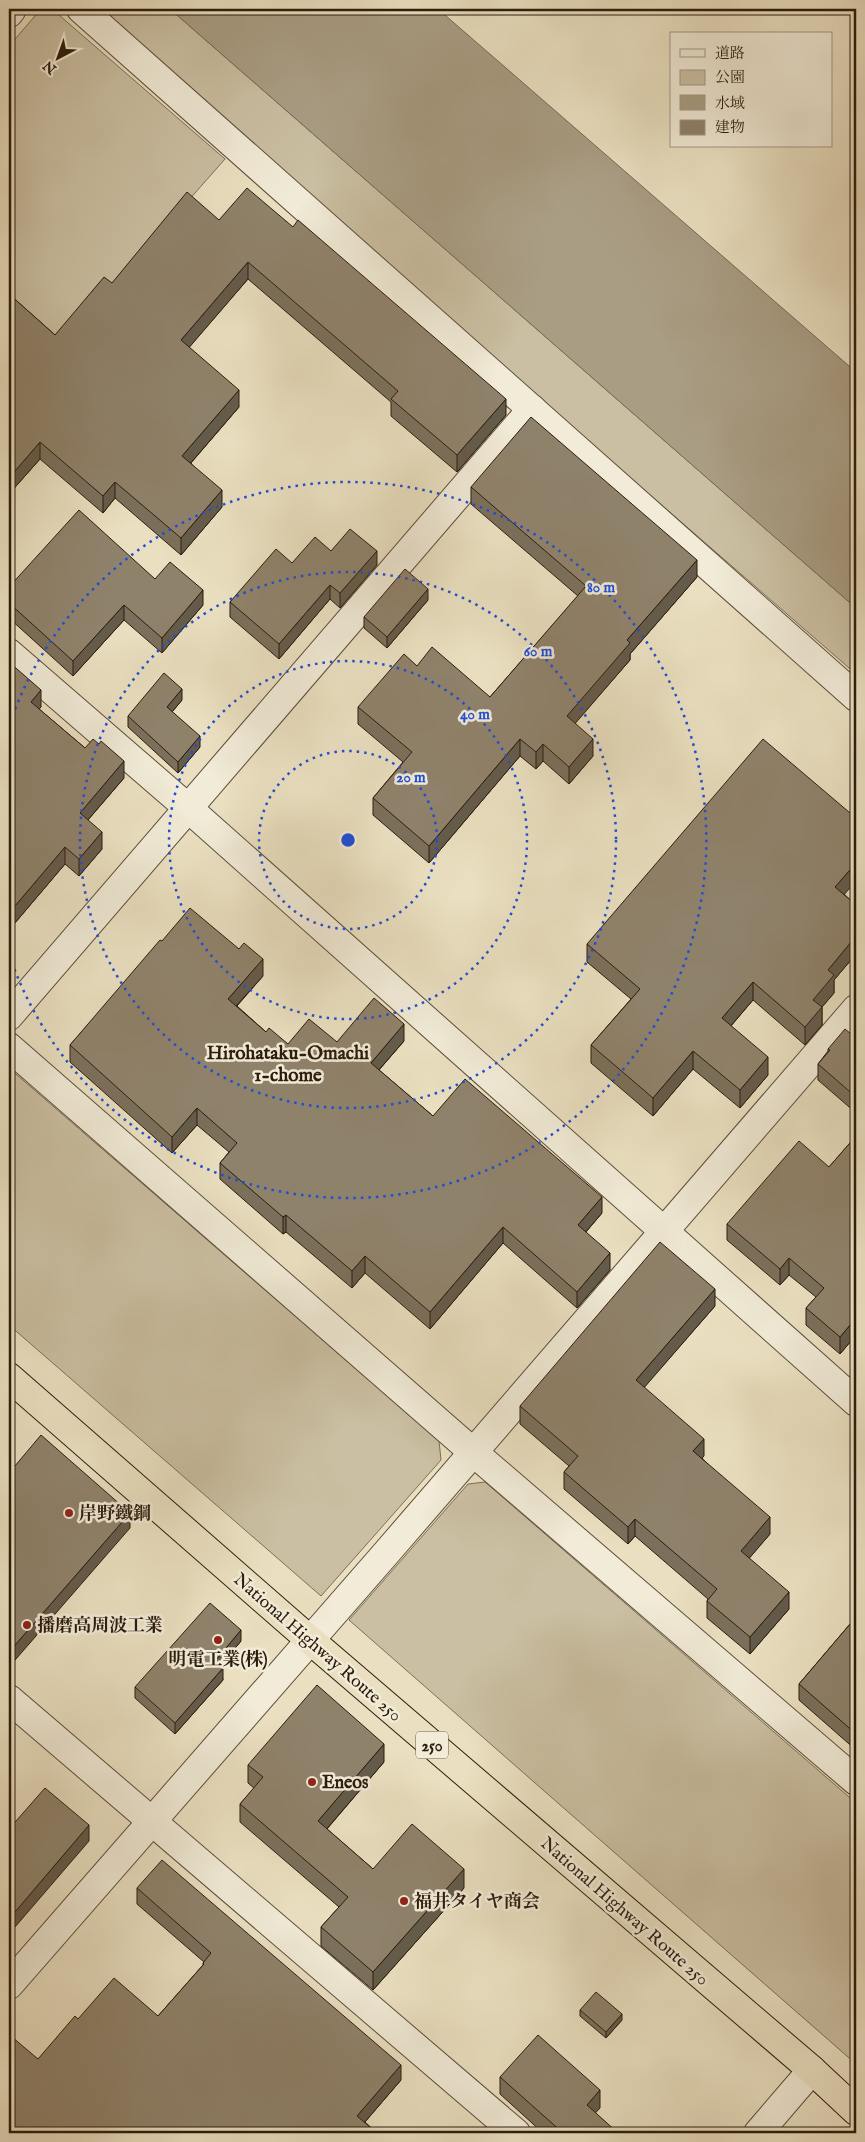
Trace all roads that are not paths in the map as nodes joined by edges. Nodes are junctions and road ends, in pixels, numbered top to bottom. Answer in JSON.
{"nodes":[{"id":1,"x":12,"y":9,"type":"edge"},
{"id":2,"x":81,"y":9,"type":"edge"},
{"id":3,"x":9,"y":13,"type":"edge"},
{"id":4,"x":532,"y":409,"type":"junction"},
{"id":5,"x":9,"y":653,"type":"edge"},
{"id":6,"x":856,"y":697,"type":"edge"},
{"id":7,"x":188,"y":808,"type":"junction"},
{"id":8,"x":856,"y":1009,"type":"edge"},
{"id":9,"x":9,"y":1016,"type":"edge"},
{"id":10,"x":9,"y":1047,"type":"edge"},
{"id":11,"x":664,"y":1230,"type":"junction"},
{"id":12,"x":9,"y":1377,"type":"edge"},
{"id":13,"x":856,"y":1402,"type":"edge"},
{"id":14,"x":473,"y":1452,"type":"junction"},
{"id":15,"x":310,"y":1640,"type":"junction"},
{"id":16,"x":9,"y":1699,"type":"edge"},
{"id":17,"x":856,"y":1781,"type":"edge"},
{"id":18,"x":151,"y":1821,"type":"junction"},
{"id":19,"x":9,"y":1985,"type":"edge"},
{"id":20,"x":812,"y":2070,"type":"junction"},
{"id":21,"x":856,"y":2111,"type":"edge"},
{"id":22,"x":516,"y":2133,"type":"edge"},
{"id":23,"x":758,"y":2133,"type":"edge"}],
"edges":[{"from":1,"to":3,"type":"street"},
{"from":2,"to":4,"type":"street"},
{"from":4,"to":6,"type":"street"},
{"from":4,"to":7,"type":"street"},
{"from":5,"to":7,"type":"street"},
{"from":7,"to":9,"type":"street"},
{"from":7,"to":11,"type":"street"},
{"from":8,"to":11,"type":"street"},
{"from":10,"to":14,"type":"street"},
{"from":11,"to":13,"type":"street"},
{"from":11,"to":14,"type":"street"},
{"from":12,"to":15,"type":"highway","name":"National Highway Route 250","number":"250"},
{"from":14,"to":15,"type":"street"},
{"from":14,"to":17,"type":"street"},
{"from":15,"to":18,"type":"street"},
{"from":15,"to":20,"type":"highway","name":"National Highway Route 250","number":"250"},
{"from":16,"to":18,"type":"street"},
{"from":18,"to":19,"type":"street"},
{"from":18,"to":22,"type":"street"},
{"from":20,"to":21,"type":"highway","name":"National Highway Route 250","number":"250"},
{"from":20,"to":23,"type":"street"}]}
